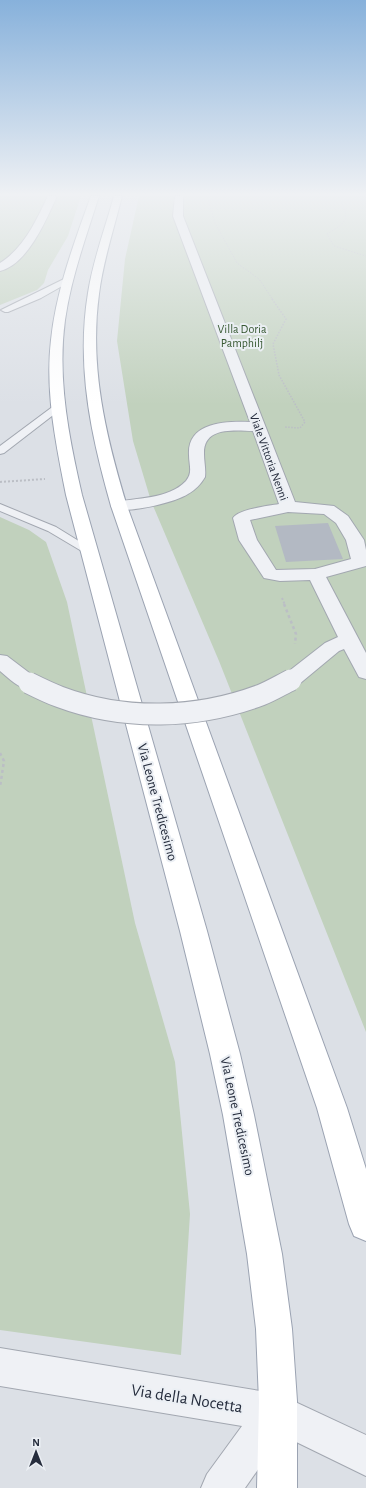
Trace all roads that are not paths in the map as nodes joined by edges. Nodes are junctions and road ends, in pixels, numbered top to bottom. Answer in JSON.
{"nodes":[{"id":1,"x":72,"y":265,"type":"edge"},
{"id":2,"x":100,"y":265,"type":"edge"},
{"id":3,"x":197,"y":265,"type":"edge"},
{"id":4,"x":67,"y":281,"type":"junction"},
{"id":5,"x":4,"y":310,"type":"dead end"},
{"id":6,"x":58,"y":407,"type":"junction"},
{"id":7,"x":259,"y":427,"type":"junction"},
{"id":8,"x":0,"y":451,"type":"edge"},
{"id":9,"x":119,"y":506,"type":"junction"},
{"id":10,"x":288,"y":507,"type":"junction"},
{"id":11,"x":3,"y":508,"type":"edge"},
{"id":12,"x":89,"y":550,"type":"junction"},
{"id":13,"x":316,"y":574,"type":"junction"},
{"id":14,"x":348,"y":640,"type":"junction"},
{"id":15,"x":0,"y":661,"type":"edge"},
{"id":16,"x":366,"y":672,"type":"edge"},
{"id":17,"x":366,"y":1224,"type":"edge"},
{"id":18,"x":0,"y":1367,"type":"edge"},
{"id":19,"x":278,"y":1413,"type":"junction"},
{"id":20,"x":366,"y":1456,"type":"edge"},
{"id":21,"x":221,"y":1488,"type":"edge"},
{"id":22,"x":277,"y":1488,"type":"edge"}],
"edges":[{"from":1,"to":4,"type":"main road","name":"Via Leone Tredicesimo"},
{"from":2,"to":9,"type":"main road"},
{"from":3,"to":7,"type":"street","name":"Viale Vittoria Nenni"},
{"from":4,"to":5,"type":"lane"},
{"from":4,"to":6,"type":"main road","name":"Via Leone Tredicesimo"},
{"from":6,"to":8,"type":"lane"},
{"from":6,"to":12,"type":"main road","name":"Via Leone Tredicesimo"},
{"from":7,"to":9,"type":"street"},
{"from":7,"to":10,"type":"street","name":"Viale Vittoria Nenni"},
{"from":9,"to":17,"type":"main road"},
{"from":10,"to":13,"type":"street","name":"Viale Vittoria Nenni"},
{"from":10,"to":13,"type":"street"},
{"from":11,"to":12,"type":"lane"},
{"from":12,"to":19,"type":"main road","name":"Via Leone Tredicesimo"},
{"from":13,"to":14,"type":"street"},
{"from":14,"to":15,"type":"street","bridge":true},
{"from":14,"to":16,"type":"street"},
{"from":18,"to":19,"type":"street","name":"Via della Nocetta"},
{"from":19,"to":20,"type":"street","name":"Via della Nocetta"},
{"from":19,"to":21,"type":"street"},
{"from":19,"to":22,"type":"main road","name":"Via Leone Tredicesimo"}]}
